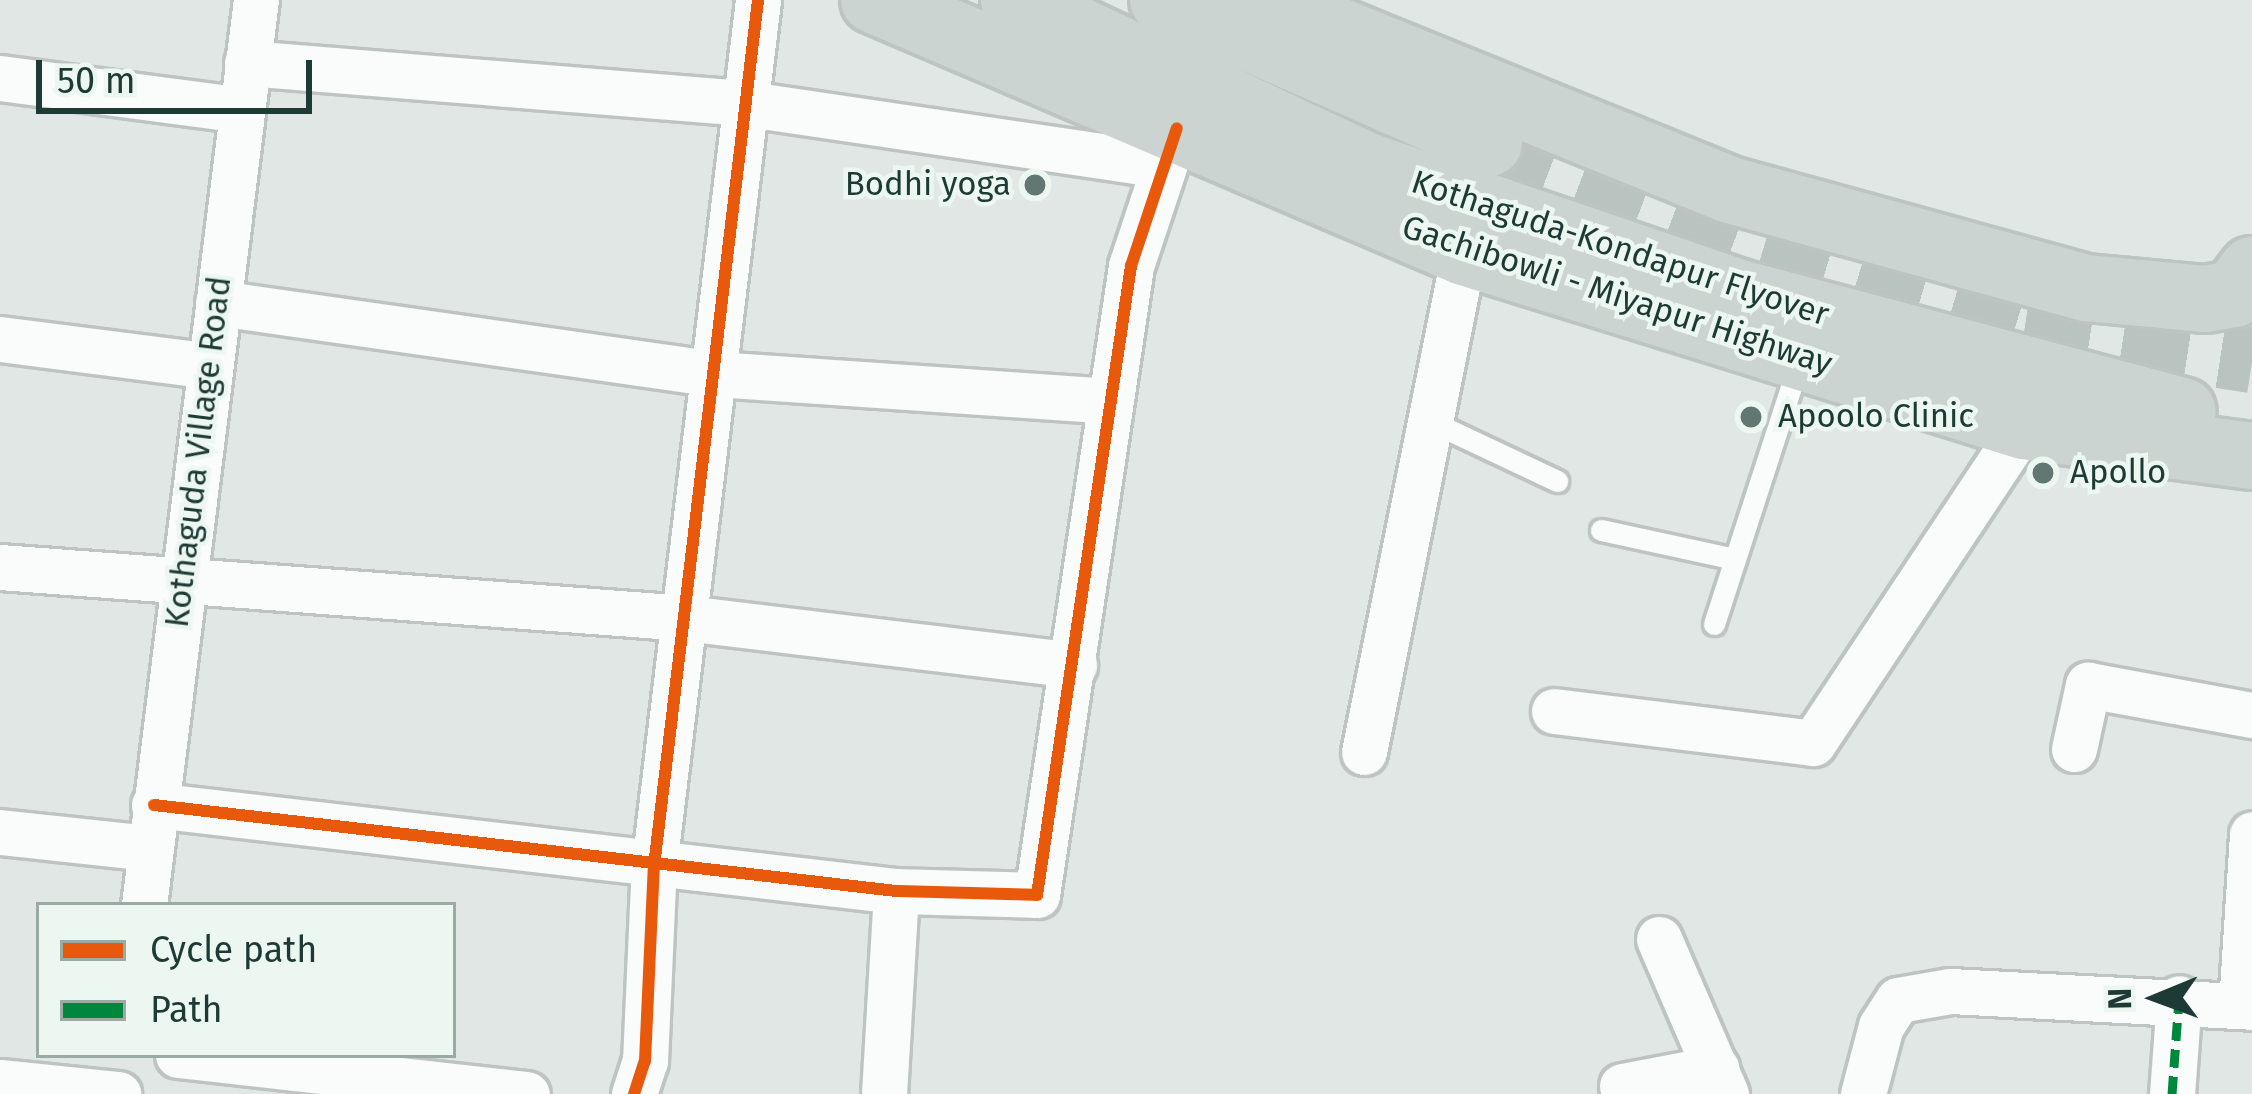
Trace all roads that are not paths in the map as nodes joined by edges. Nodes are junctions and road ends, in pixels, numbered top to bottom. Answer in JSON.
{"nodes":[{"id":1,"x":256,"y":0,"type":"edge"},
{"id":2,"x":758,"y":0,"type":"edge"},
{"id":3,"x":874,"y":0,"type":"edge"},
{"id":4,"x":1014,"y":0,"type":"edge"},
{"id":5,"x":1163,"y":0,"type":"edge"},
{"id":6,"x":1262,"y":0,"type":"edge"},
{"id":7,"x":247,"y":63,"type":"junction"},
{"id":8,"x":0,"y":78,"type":"edge"},
{"id":9,"x":742,"y":104,"type":"junction"},
{"id":10,"x":242,"y":110,"type":"junction"},
{"id":11,"x":1489,"y":143,"type":"tunnel mouth"},
{"id":12,"x":1168,"y":146,"type":"junction"},
{"id":13,"x":1464,"y":252,"type":"junction"},
{"id":14,"x":2252,"y":270,"type":"edge"},
{"id":15,"x":218,"y":303,"type":"junction"},
{"id":16,"x":0,"y":339,"type":"edge"},
{"id":17,"x":1801,"y":357,"type":"junction"},
{"id":18,"x":210,"y":366,"type":"junction"},
{"id":19,"x":716,"y":374,"type":"junction"},
{"id":20,"x":1110,"y":401,"type":"junction"},
{"id":21,"x":1427,"y":420,"type":"junction"},
{"id":22,"x":2252,"y":422,"type":"edge"},
{"id":23,"x":2024,"y":426,"type":"junction"},
{"id":24,"x":2252,"y":456,"type":"edge"},
{"id":25,"x":1557,"y":481,"type":"dead end"},
{"id":26,"x":1601,"y":530,"type":"dead end"},
{"id":27,"x":1735,"y":559,"type":"junction"},
{"id":28,"x":0,"y":566,"type":"edge"},
{"id":29,"x":182,"y":585,"type":"junction"},
{"id":30,"x":686,"y":618,"type":"junction"},
{"id":31,"x":1714,"y":624,"type":"dead end"},
{"id":32,"x":1073,"y":665,"type":"junction"},
{"id":33,"x":1554,"y":711,"type":"dead end"},
{"id":34,"x":2252,"y":715,"type":"edge"},
{"id":35,"x":2074,"y":749,"type":"dead end"},
{"id":36,"x":1364,"y":752,"type":"dead end"},
{"id":37,"x":152,"y":826,"type":"junction"},
{"id":38,"x":0,"y":832,"type":"edge"},
{"id":39,"x":2252,"y":834,"type":"edge"},
{"id":40,"x":653,"y":866,"type":"junction"},
{"id":41,"x":896,"y":891,"type":"junction"},
{"id":42,"x":144,"y":902,"type":"edge"},
{"id":43,"x":2250,"y":926,"type":"edge"},
{"id":44,"x":1659,"y":939,"type":"dead end"},
{"id":45,"x":2179,"y":998,"type":"junction"},
{"id":46,"x":2247,"y":1006,"type":"edge"},
{"id":47,"x":128,"y":1058,"type":"edge"},
{"id":48,"x":205,"y":1058,"type":"edge"},
{"id":49,"x":1721,"y":1081,"type":"edge"},
{"id":50,"x":0,"y":1082,"type":"edge"},
{"id":51,"x":1622,"y":1085,"type":"dead end"},
{"id":52,"x":121,"y":1094,"type":"edge"},
{"id":53,"x":527,"y":1094,"type":"edge"},
{"id":54,"x":634,"y":1094,"type":"edge"},
{"id":55,"x":884,"y":1094,"type":"edge"},
{"id":56,"x":1863,"y":1094,"type":"edge"},
{"id":57,"x":2172,"y":1094,"type":"edge"}],
"edges":[{"from":1,"to":7,"type":"street","name":"Kothaguda Village Road"},
{"from":2,"to":9,"type":"street"},
{"from":3,"to":12,"type":"main road","name":"Gachibowli - Miyapur Highway"},
{"from":4,"to":22,"type":"main road","name":"Kothaguda-Kondapur Flyover"},
{"from":5,"to":11,"type":"main road"},
{"from":6,"to":14,"type":"main road"},
{"from":7,"to":9,"type":"street"},
{"from":7,"to":10,"type":"street","name":"Kothaguda Village Road"},
{"from":8,"to":10,"type":"street"},
{"from":9,"to":12,"type":"street"},
{"from":9,"to":19,"type":"street"},
{"from":10,"to":15,"type":"street","name":"Kothaguda Village Road"},
{"from":12,"to":13,"type":"main road","name":"Gachibowli - Miyapur Highway"},
{"from":12,"to":20,"type":"street"},
{"from":13,"to":17,"type":"main road","name":"Gachibowli - Miyapur Highway"},
{"from":13,"to":21,"type":"street"},
{"from":15,"to":18,"type":"street","name":"Kothaguda Village Road"},
{"from":15,"to":19,"type":"street"},
{"from":16,"to":18,"type":"street"},
{"from":17,"to":23,"type":"main road","name":"Gachibowli - Miyapur Highway"},
{"from":17,"to":27,"type":"lane"},
{"from":18,"to":29,"type":"street","name":"Kothaguda Village Road"},
{"from":19,"to":20,"type":"street"},
{"from":19,"to":30,"type":"street"},
{"from":20,"to":32,"type":"street"},
{"from":21,"to":25,"type":"lane"},
{"from":21,"to":36,"type":"street"},
{"from":23,"to":24,"type":"main road","name":"Gachibowli - Miyapur Highway"},
{"from":23,"to":33,"type":"street"},
{"from":26,"to":27,"type":"lane"},
{"from":27,"to":31,"type":"lane"},
{"from":28,"to":29,"type":"street"},
{"from":29,"to":30,"type":"street"},
{"from":29,"to":37,"type":"street","name":"Kothaguda Village Road"},
{"from":30,"to":32,"type":"street"},
{"from":30,"to":40,"type":"street"},
{"from":32,"to":41,"type":"street"},
{"from":34,"to":35,"type":"street"},
{"from":37,"to":38,"type":"street"},
{"from":37,"to":40,"type":"street"},
{"from":37,"to":42,"type":"street","name":"Kothaguda Village Road"},
{"from":39,"to":43,"type":"street"},
{"from":40,"to":41,"type":"street"},
{"from":40,"to":54,"type":"street"},
{"from":41,"to":55,"type":"street"},
{"from":43,"to":46,"type":"street"},
{"from":44,"to":49,"type":"street"},
{"from":45,"to":46,"type":"street"},
{"from":45,"to":56,"type":"street"},
{"from":45,"to":57,"type":"street"},
{"from":47,"to":52,"type":"street"},
{"from":48,"to":53,"type":"street"},
{"from":49,"to":51,"type":"street"},
{"from":50,"to":52,"type":"street"}]}
